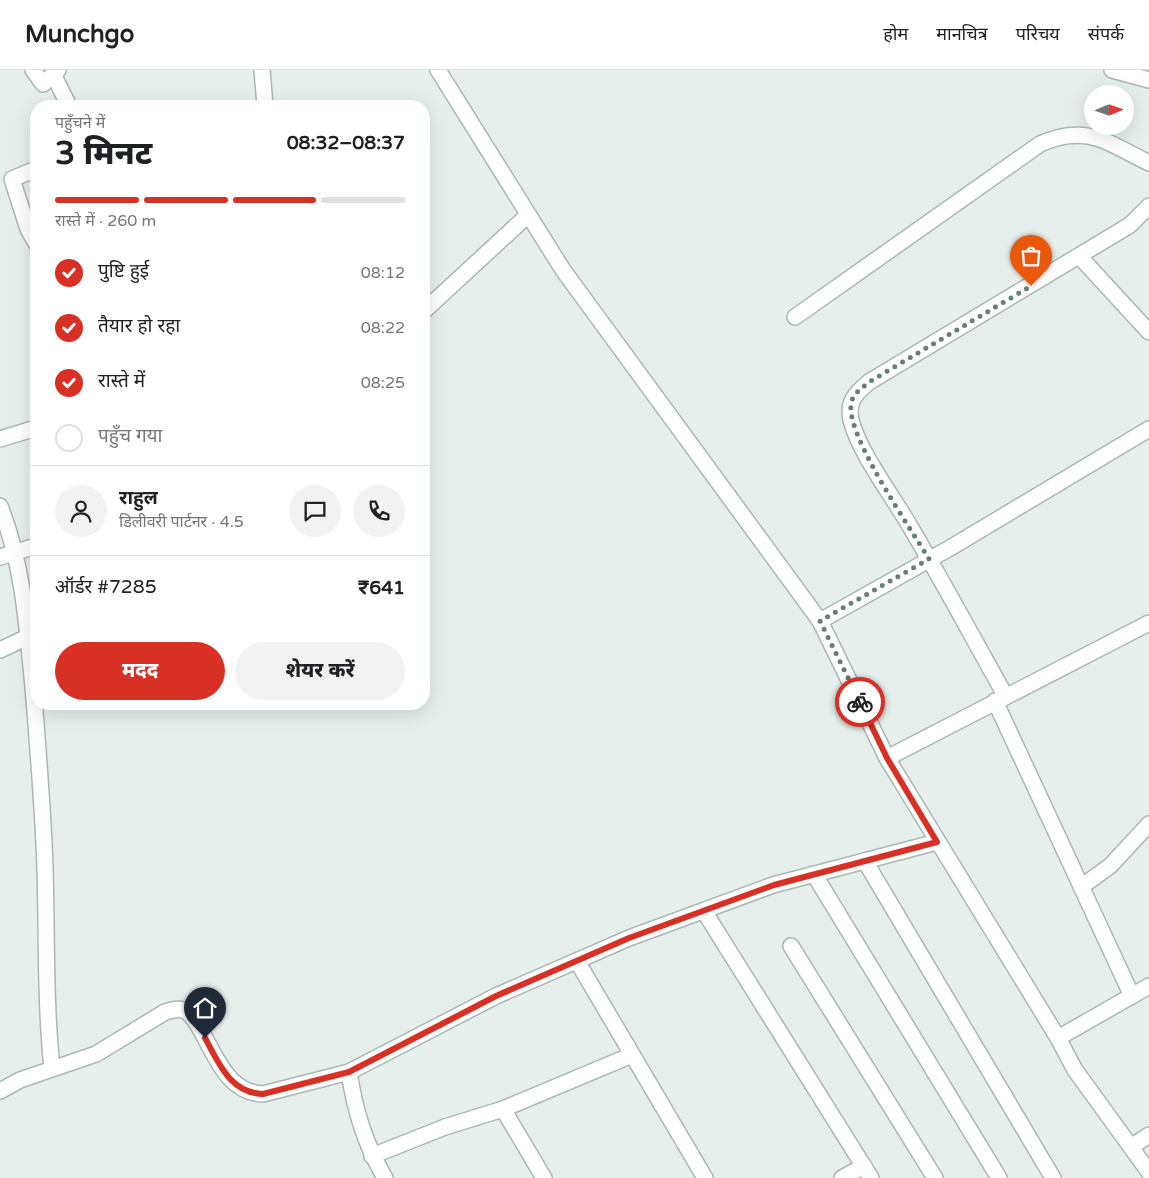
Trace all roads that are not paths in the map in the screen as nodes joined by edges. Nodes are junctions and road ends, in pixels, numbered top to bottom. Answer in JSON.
{"nodes":[{"id":1,"x":34,"y":70,"type":"edge"},
{"id":2,"x":262,"y":70,"type":"edge"},
{"id":3,"x":438,"y":70,"type":"edge"},
{"id":4,"x":1112,"y":70,"type":"edge"},
{"id":5,"x":56,"y":72,"type":"edge"},
{"id":6,"x":1149,"y":80,"type":"edge"},
{"id":7,"x":67,"y":100,"type":"edge"},
{"id":8,"x":264,"y":100,"type":"edge"},
{"id":9,"x":1149,"y":163,"type":"edge"},
{"id":10,"x":30,"y":172,"type":"edge"},
{"id":11,"x":6,"y":182,"type":"edge"},
{"id":12,"x":1149,"y":206,"type":"edge"},
{"id":13,"x":528,"y":215,"type":"junction"},
{"id":14,"x":30,"y":232,"type":"edge"},
{"id":15,"x":1080,"y":257,"type":"junction"},
{"id":16,"x":430,"y":305,"type":"edge"},
{"id":17,"x":795,"y":317,"type":"dead end"},
{"id":18,"x":1149,"y":332,"type":"edge"},
{"id":19,"x":1149,"y":429,"type":"edge"},
{"id":20,"x":30,"y":430,"type":"edge"},
{"id":21,"x":0,"y":440,"type":"edge"},
{"id":22,"x":0,"y":506,"type":"edge"},
{"id":23,"x":30,"y":548,"type":"edge"},
{"id":24,"x":16,"y":552,"type":"junction"},
{"id":25,"x":0,"y":557,"type":"edge"},
{"id":26,"x":929,"y":559,"type":"junction"},
{"id":27,"x":820,"y":621,"type":"junction"},
{"id":28,"x":30,"y":623,"type":"edge"},
{"id":29,"x":1149,"y":623,"type":"edge"},
{"id":30,"x":30,"y":635,"type":"edge"},
{"id":31,"x":0,"y":650,"type":"edge"},
{"id":32,"x":1000,"y":698,"type":"junction"},
{"id":33,"x":36,"y":710,"type":"edge"},
{"id":34,"x":887,"y":758,"type":"junction"},
{"id":35,"x":1149,"y":824,"type":"edge"},
{"id":36,"x":937,"y":842,"type":"junction"},
{"id":37,"x":865,"y":861,"type":"junction"},
{"id":38,"x":814,"y":874,"type":"junction"},
{"id":39,"x":1081,"y":886,"type":"junction"},
{"id":40,"x":704,"y":911,"type":"junction"},
{"id":41,"x":791,"y":946,"type":"dead end"},
{"id":42,"x":577,"y":961,"type":"junction"},
{"id":43,"x":1144,"y":992,"type":"edge"},
{"id":44,"x":1058,"y":1038,"type":"junction"},
{"id":45,"x":632,"y":1055,"type":"junction"},
{"id":46,"x":52,"y":1068,"type":"junction"},
{"id":47,"x":349,"y":1072,"type":"junction"},
{"id":48,"x":0,"y":1091,"type":"edge"},
{"id":49,"x":503,"y":1109,"type":"junction"},
{"id":50,"x":1149,"y":1135,"type":"edge"},
{"id":51,"x":1131,"y":1147,"type":"junction"},
{"id":52,"x":372,"y":1156,"type":"junction"},
{"id":53,"x":868,"y":1172,"type":"edge"},
{"id":54,"x":1149,"y":1172,"type":"edge"},
{"id":55,"x":385,"y":1178,"type":"edge"},
{"id":56,"x":544,"y":1178,"type":"edge"},
{"id":57,"x":705,"y":1178,"type":"edge"},
{"id":58,"x":842,"y":1178,"type":"edge"},
{"id":59,"x":935,"y":1178,"type":"edge"},
{"id":60,"x":999,"y":1178,"type":"edge"},
{"id":61,"x":1053,"y":1178,"type":"edge"}],
"edges":[{"from":1,"to":5,"type":"street"},
{"from":2,"to":8,"type":"street"},
{"from":3,"to":13,"type":"street"},
{"from":4,"to":6,"type":"street"},
{"from":5,"to":7,"type":"street"},
{"from":9,"to":17,"type":"street"},
{"from":10,"to":11,"type":"street"},
{"from":11,"to":14,"type":"street"},
{"from":12,"to":15,"type":"street"},
{"from":13,"to":16,"type":"street"},
{"from":13,"to":27,"type":"street"},
{"from":15,"to":18,"type":"street"},
{"from":15,"to":26,"type":"street"},
{"from":19,"to":26,"type":"street"},
{"from":20,"to":21,"type":"street"},
{"from":22,"to":24,"type":"street"},
{"from":23,"to":24,"type":"street"},
{"from":24,"to":25,"type":"street"},
{"from":24,"to":28,"type":"street"},
{"from":26,"to":27,"type":"street"},
{"from":26,"to":32,"type":"street"},
{"from":27,"to":34,"type":"street"},
{"from":29,"to":32,"type":"street"},
{"from":30,"to":31,"type":"street"},
{"from":32,"to":34,"type":"street"},
{"from":32,"to":39,"type":"street"},
{"from":33,"to":46,"type":"street"},
{"from":34,"to":36,"type":"street"},
{"from":35,"to":39,"type":"street"},
{"from":36,"to":37,"type":"street"},
{"from":36,"to":44,"type":"street"},
{"from":37,"to":38,"type":"street"},
{"from":37,"to":61,"type":"street"},
{"from":38,"to":40,"type":"street"},
{"from":38,"to":60,"type":"street"},
{"from":39,"to":43,"type":"street"},
{"from":40,"to":42,"type":"street"},
{"from":40,"to":53,"type":"street"},
{"from":41,"to":59,"type":"street"},
{"from":42,"to":45,"type":"street"},
{"from":42,"to":47,"type":"street"},
{"from":43,"to":44,"type":"street"},
{"from":44,"to":51,"type":"street"},
{"from":45,"to":49,"type":"street"},
{"from":45,"to":57,"type":"street"},
{"from":46,"to":47,"type":"street"},
{"from":46,"to":48,"type":"street"},
{"from":47,"to":52,"type":"street"},
{"from":49,"to":52,"type":"street"},
{"from":49,"to":56,"type":"street"},
{"from":50,"to":51,"type":"street"},
{"from":51,"to":54,"type":"street"},
{"from":52,"to":55,"type":"street"},
{"from":53,"to":58,"type":"street"}]}
